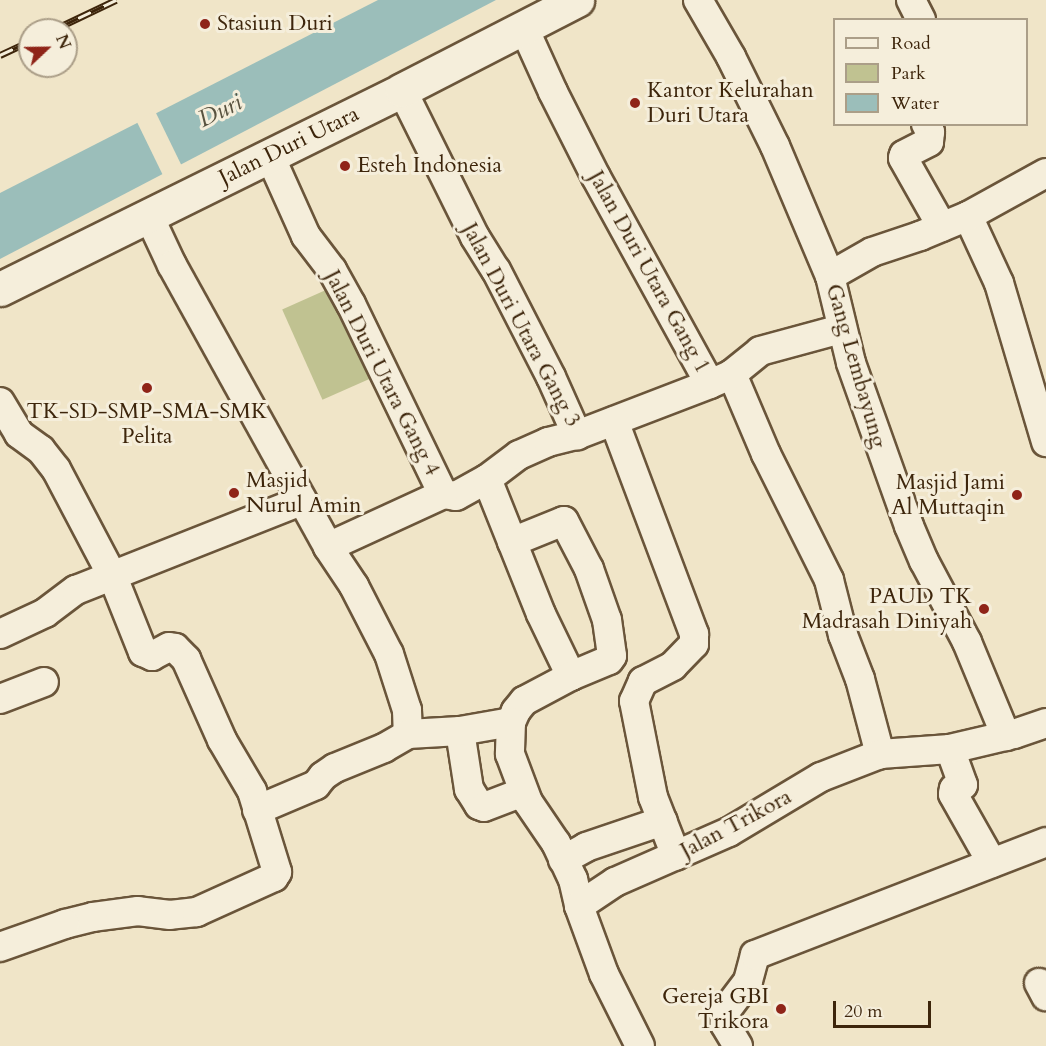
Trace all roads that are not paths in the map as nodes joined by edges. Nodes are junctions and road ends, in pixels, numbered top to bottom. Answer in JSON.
{"nodes":[{"id":1,"x":577,"y":0,"type":"edge"},
{"id":2,"x":698,"y":0,"type":"edge"},
{"id":3,"x":911,"y":0,"type":"edge"},
{"id":4,"x":920,"y":18,"type":"edge"},
{"id":5,"x":524,"y":28,"type":"junction"},
{"id":6,"x":402,"y":90,"type":"junction"},
{"id":7,"x":927,"y":126,"type":"edge"},
{"id":8,"x":270,"y":156,"type":"junction"},
{"id":9,"x":1046,"y":172,"type":"edge"},
{"id":10,"x":149,"y":216,"type":"junction"},
{"id":11,"x":955,"y":221,"type":"junction"},
{"id":12,"x":830,"y":276,"type":"junction"},
{"id":13,"x":0,"y":289,"type":"edge"},
{"id":14,"x":841,"y":328,"type":"junction"},
{"id":15,"x":721,"y":379,"type":"junction"},
{"id":16,"x":0,"y":402,"type":"edge"},
{"id":17,"x":615,"y":421,"type":"junction"},
{"id":18,"x":577,"y":435,"type":"junction"},
{"id":19,"x":1046,"y":442,"type":"edge"},
{"id":20,"x":487,"y":479,"type":"junction"},
{"id":21,"x":443,"y":494,"type":"junction"},
{"id":22,"x":301,"y":501,"type":"junction"},
{"id":23,"x":512,"y":542,"type":"junction"},
{"id":24,"x":328,"y":547,"type":"junction"},
{"id":25,"x":113,"y":577,"type":"junction"},
{"id":26,"x":0,"y":634,"type":"edge"},
{"id":27,"x":571,"y":676,"type":"junction"},
{"id":28,"x":44,"y":682,"type":"dead end"},
{"id":29,"x":0,"y":699,"type":"edge"},
{"id":30,"x":511,"y":722,"type":"junction"},
{"id":31,"x":1046,"y":723,"type":"edge"},
{"id":32,"x":460,"y":731,"type":"junction"},
{"id":33,"x":408,"y":734,"type":"junction"},
{"id":34,"x":1006,"y":736,"type":"junction"},
{"id":35,"x":950,"y":749,"type":"junction"},
{"id":36,"x":880,"y":754,"type":"junction"},
{"id":37,"x":523,"y":792,"type":"junction"},
{"id":38,"x":257,"y":810,"type":"junction"},
{"id":39,"x":663,"y":821,"type":"junction"},
{"id":40,"x":1046,"y":842,"type":"edge"},
{"id":41,"x":676,"y":856,"type":"junction"},
{"id":42,"x":563,"y":860,"type":"junction"},
{"id":43,"x":992,"y":863,"type":"junction"},
{"id":44,"x":579,"y":906,"type":"junction"},
{"id":45,"x":0,"y":947,"type":"edge"},
{"id":46,"x":640,"y":1046,"type":"edge"},
{"id":47,"x":738,"y":1046,"type":"edge"}],
"edges":[{"from":1,"to":5,"type":"street","name":"Jalan Duri Utara"},
{"from":2,"to":12,"type":"street","name":"Gang Lembayung"},
{"from":3,"to":4,"type":"street"},
{"from":5,"to":6,"type":"street","name":"Jalan Duri Utara"},
{"from":5,"to":15,"type":"street","name":"Jalan Duri Utara Gang 1"},
{"from":6,"to":8,"type":"street","name":"Jalan Duri Utara"},
{"from":6,"to":18,"type":"street","name":"Jalan Duri Utara Gang 3"},
{"from":7,"to":11,"type":"street"},
{"from":8,"to":10,"type":"street","name":"Jalan Duri Utara"},
{"from":8,"to":21,"type":"street","name":"Jalan Duri Utara Gang 4"},
{"from":9,"to":11,"type":"street"},
{"from":10,"to":13,"type":"street","name":"Jalan Duri Utara"},
{"from":10,"to":22,"type":"street"},
{"from":11,"to":12,"type":"street"},
{"from":11,"to":19,"type":"street"},
{"from":12,"to":14,"type":"street","name":"Gang Lembayung"},
{"from":14,"to":15,"type":"street","name":"Jalan Duri Utara Gang 3"},
{"from":14,"to":34,"type":"street","name":"Gang Lembayung"},
{"from":15,"to":17,"type":"street","name":"Jalan Duri Utara Gang 3"},
{"from":15,"to":36,"type":"street","name":"Jalan Duri Utara Gang 1"},
{"from":16,"to":25,"type":"street"},
{"from":17,"to":18,"type":"street","name":"Jalan Duri Utara Gang 3"},
{"from":17,"to":39,"type":"street"},
{"from":18,"to":20,"type":"street","name":"Jalan Duri Utara Gang 4"},
{"from":20,"to":21,"type":"street","name":"Jalan Duri Utara Gang 4"},
{"from":20,"to":23,"type":"street"},
{"from":21,"to":24,"type":"street"},
{"from":22,"to":24,"type":"street"},
{"from":22,"to":25,"type":"street"},
{"from":23,"to":27,"type":"street"},
{"from":23,"to":27,"type":"street"},
{"from":24,"to":33,"type":"street"},
{"from":25,"to":26,"type":"street"},
{"from":25,"to":38,"type":"street"},
{"from":27,"to":30,"type":"street"},
{"from":28,"to":29,"type":"street"},
{"from":30,"to":32,"type":"street"},
{"from":30,"to":37,"type":"street"},
{"from":31,"to":34,"type":"street","name":"Jalan Trikora"},
{"from":32,"to":33,"type":"street"},
{"from":32,"to":37,"type":"street"},
{"from":33,"to":38,"type":"street"},
{"from":34,"to":35,"type":"street","name":"Jalan Trikora"},
{"from":35,"to":36,"type":"street","name":"Jalan Trikora"},
{"from":35,"to":43,"type":"street"},
{"from":36,"to":41,"type":"street","name":"Jalan Trikora"},
{"from":37,"to":42,"type":"street"},
{"from":38,"to":45,"type":"street"},
{"from":39,"to":41,"type":"street"},
{"from":39,"to":42,"type":"street"},
{"from":40,"to":43,"type":"street"},
{"from":41,"to":44,"type":"street","name":"Jalan Trikora"},
{"from":42,"to":44,"type":"street"},
{"from":43,"to":47,"type":"street"},
{"from":44,"to":46,"type":"street"}]}
